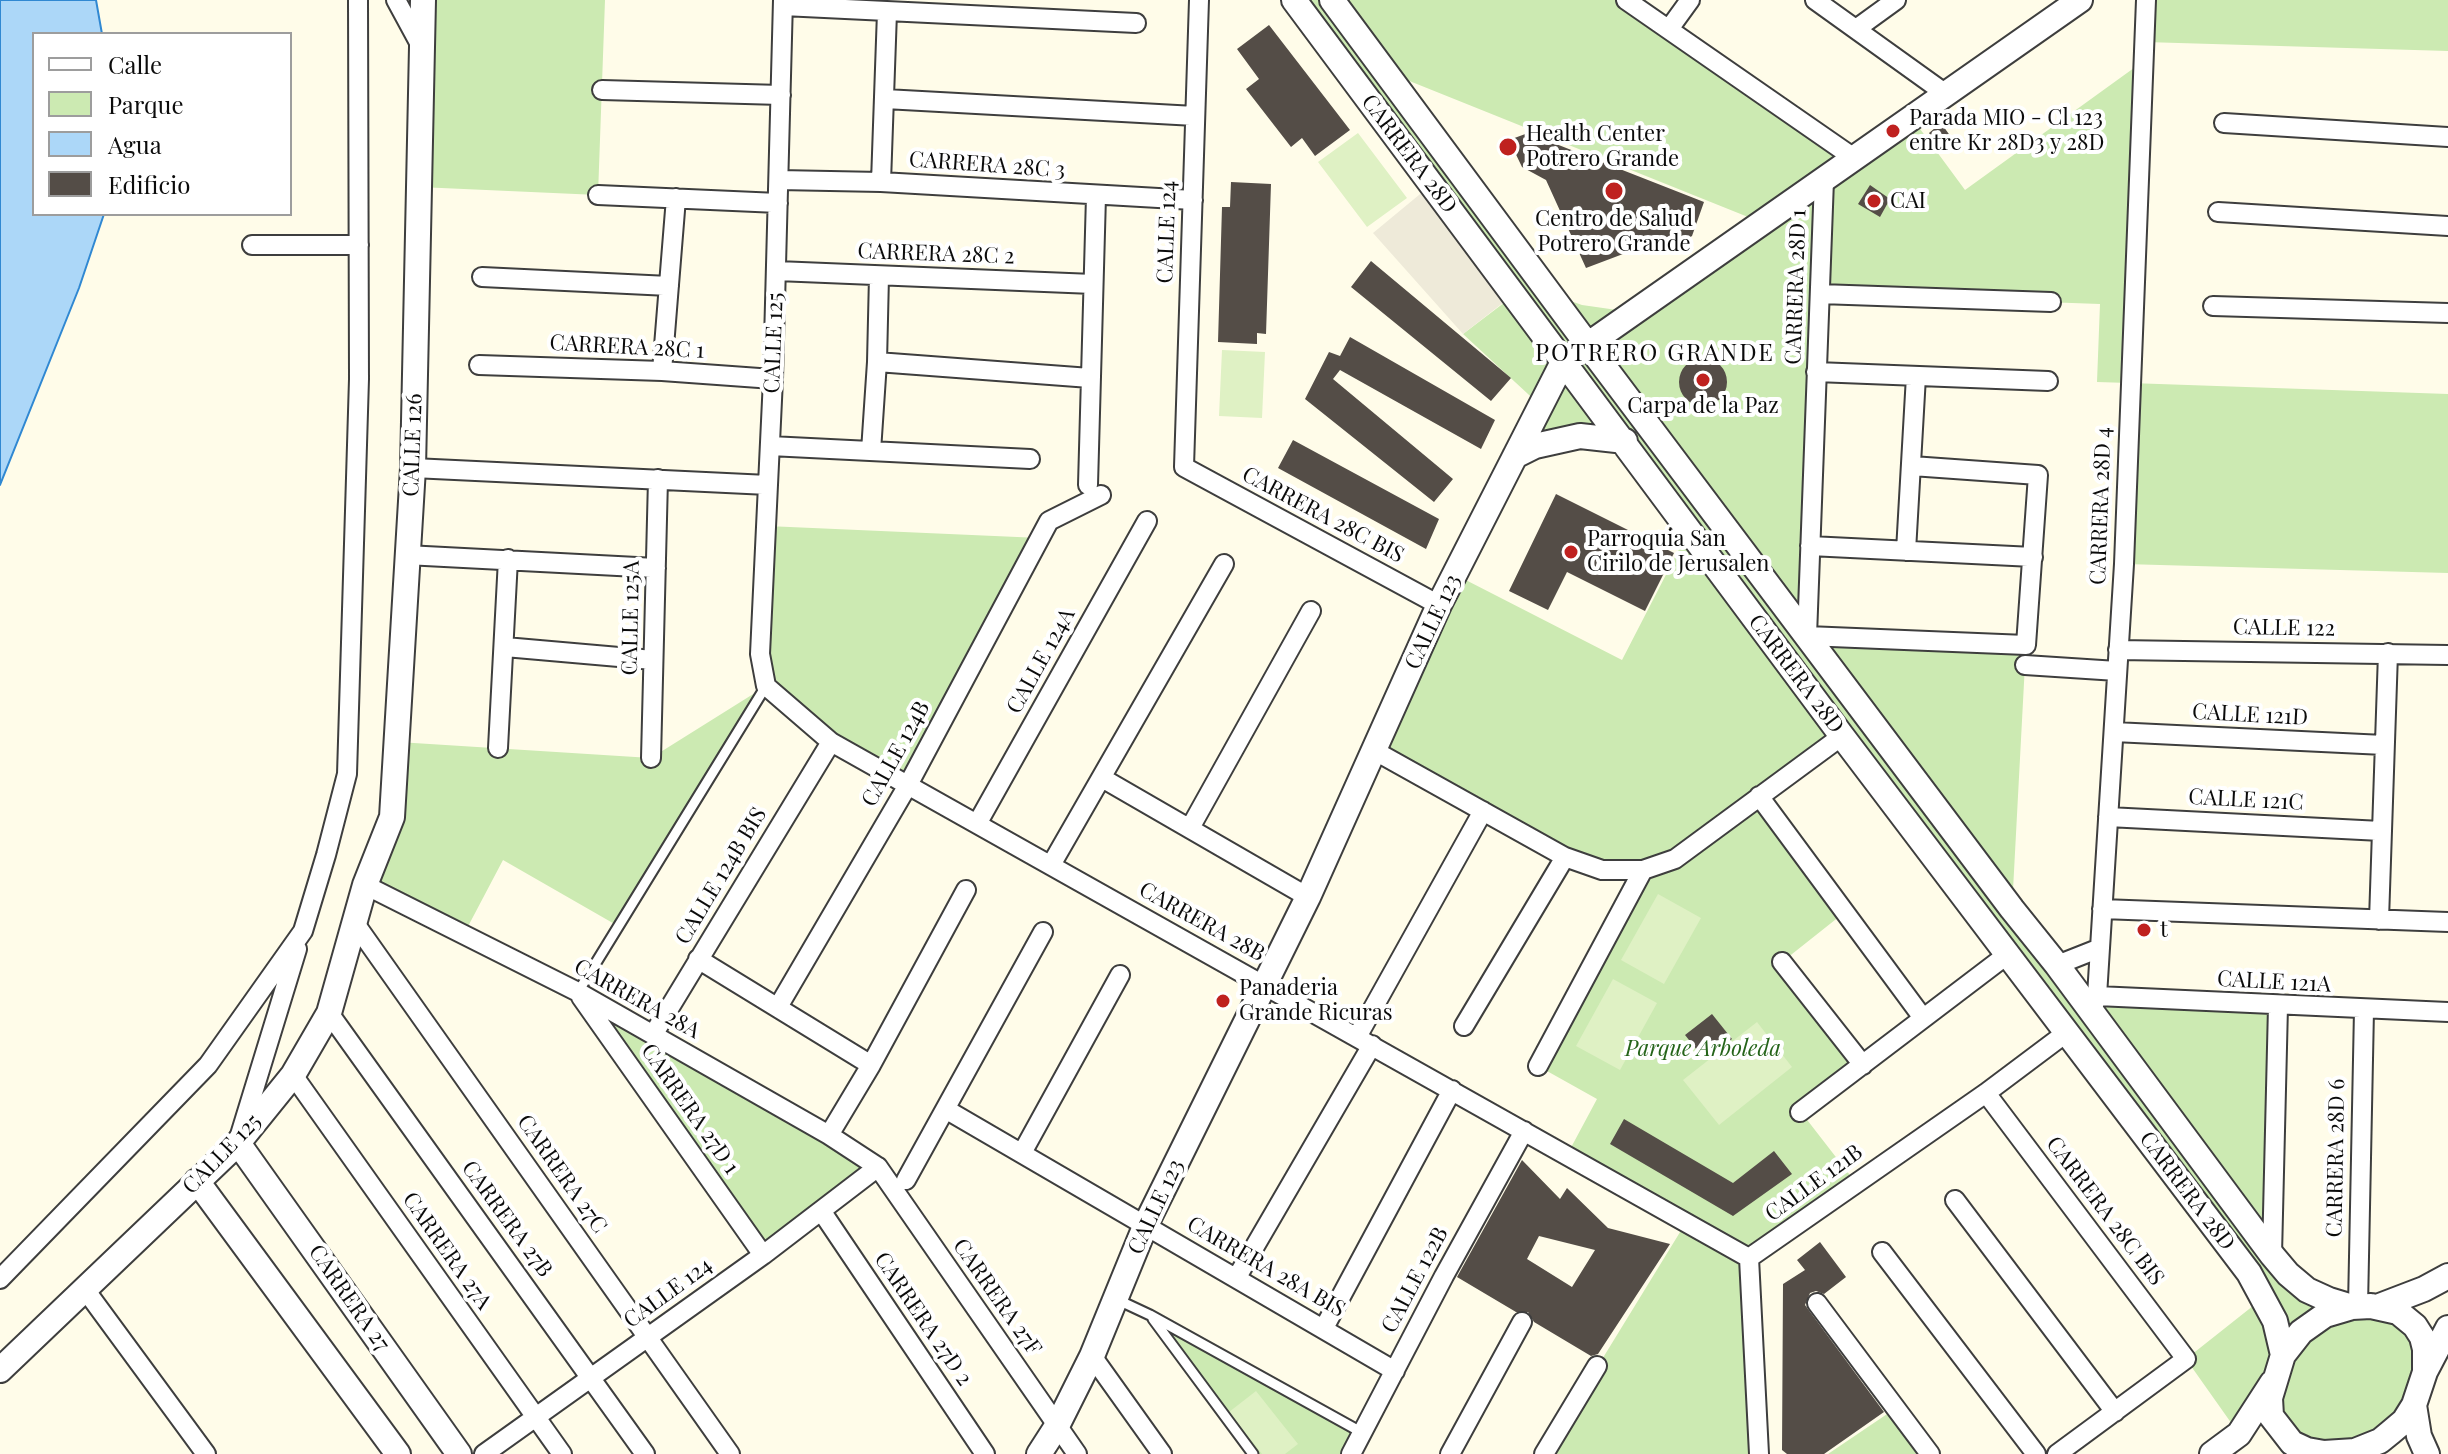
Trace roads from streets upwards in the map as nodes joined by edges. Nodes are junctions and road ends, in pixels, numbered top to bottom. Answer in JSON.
{"nodes":[{"id":1,"x":358,"y":0,"type":"edge"},
{"id":2,"x":396,"y":0,"type":"edge"},
{"id":3,"x":423,"y":0,"type":"edge"},
{"id":4,"x":1199,"y":0,"type":"edge"},
{"id":5,"x":1294,"y":0,"type":"edge"},
{"id":6,"x":1332,"y":0,"type":"edge"},
{"id":7,"x":1626,"y":0,"type":"edge"},
{"id":8,"x":1690,"y":0,"type":"edge"},
{"id":9,"x":1815,"y":0,"type":"edge"},
{"id":10,"x":1896,"y":0,"type":"edge"},
{"id":11,"x":2080,"y":0,"type":"edge"},
{"id":12,"x":2146,"y":0,"type":"edge"},
{"id":13,"x":783,"y":3,"type":"edge"},
{"id":14,"x":887,"y":12,"type":"junction"},
{"id":15,"x":1136,"y":23,"type":"dead end"},
{"id":16,"x":1669,"y":29,"type":"junction"},
{"id":17,"x":1856,"y":29,"type":"junction"},
{"id":18,"x":422,"y":48,"type":"junction"},
{"id":19,"x":602,"y":90,"type":"dead end"},
{"id":20,"x":1946,"y":94,"type":"junction"},
{"id":21,"x":781,"y":95,"type":"junction"},
{"id":22,"x":885,"y":99,"type":"junction"},
{"id":23,"x":1195,"y":116,"type":"junction"},
{"id":24,"x":2224,"y":123,"type":"dead end"},
{"id":25,"x":2448,"y":137,"type":"edge"},
{"id":26,"x":1854,"y":158,"type":"junction"},
{"id":27,"x":779,"y":180,"type":"junction"},
{"id":28,"x":1824,"y":180,"type":"junction"},
{"id":29,"x":881,"y":182,"type":"junction"},
{"id":30,"x":598,"y":195,"type":"dead end"},
{"id":31,"x":1096,"y":196,"type":"junction"},
{"id":32,"x":676,"y":198,"type":"junction"},
{"id":33,"x":1193,"y":200,"type":"junction"},
{"id":34,"x":778,"y":203,"type":"junction"},
{"id":35,"x":2218,"y":212,"type":"dead end"},
{"id":36,"x":2448,"y":226,"type":"edge"},
{"id":37,"x":252,"y":245,"type":"dead end"},
{"id":38,"x":359,"y":245,"type":"junction"},
{"id":39,"x":777,"y":271,"type":"junction"},
{"id":40,"x":879,"y":276,"type":"junction"},
{"id":41,"x":482,"y":277,"type":"dead end"},
{"id":42,"x":1093,"y":284,"type":"junction"},
{"id":43,"x":669,"y":286,"type":"junction"},
{"id":44,"x":1820,"y":294,"type":"junction"},
{"id":45,"x":2051,"y":302,"type":"dead end"},
{"id":46,"x":2213,"y":306,"type":"dead end"},
{"id":47,"x":2448,"y":313,"type":"edge"},
{"id":48,"x":1587,"y":344,"type":"junction"},
{"id":49,"x":877,"y":362,"type":"junction"},
{"id":50,"x":1563,"y":362,"type":"junction"},
{"id":51,"x":479,"y":365,"type":"dead end"},
{"id":52,"x":662,"y":371,"type":"junction"},
{"id":53,"x":1816,"y":372,"type":"junction"},
{"id":54,"x":1916,"y":376,"type":"junction"},
{"id":55,"x":1090,"y":378,"type":"junction"},
{"id":56,"x":773,"y":379,"type":"junction"},
{"id":57,"x":2048,"y":381,"type":"dead end"},
{"id":58,"x":1625,"y":441,"type":"junction"},
{"id":59,"x":770,"y":446,"type":"junction"},
{"id":60,"x":871,"y":451,"type":"junction"},
{"id":61,"x":1515,"y":456,"type":"junction"},
{"id":62,"x":1030,"y":459,"type":"dead end"},
{"id":63,"x":1912,"y":466,"type":"junction"},
{"id":64,"x":1184,"y":467,"type":"joint"},
{"id":65,"x":413,"y":468,"type":"junction"},
{"id":66,"x":658,"y":479,"type":"junction"},
{"id":67,"x":768,"y":485,"type":"junction"},
{"id":68,"x":1147,"y":521,"type":"dead end"},
{"id":69,"x":1810,"y":546,"type":"junction"},
{"id":70,"x":1906,"y":551,"type":"junction"},
{"id":71,"x":406,"y":555,"type":"junction"},
{"id":72,"x":2033,"y":557,"type":"junction"},
{"id":73,"x":508,"y":559,"type":"junction"},
{"id":74,"x":1224,"y":564,"type":"dead end"},
{"id":75,"x":656,"y":568,"type":"junction"},
{"id":76,"x":1439,"y":605,"type":"junction"},
{"id":77,"x":1311,"y":611,"type":"dead end"},
{"id":78,"x":1807,"y":636,"type":"junction"},
{"id":79,"x":505,"y":647,"type":"junction"},
{"id":80,"x":2118,"y":650,"type":"junction"},
{"id":81,"x":2388,"y":653,"type":"junction"},
{"id":82,"x":2448,"y":655,"type":"edge"},
{"id":83,"x":653,"y":660,"type":"junction"},
{"id":84,"x":2025,"y":665,"type":"dead end"},
{"id":85,"x":2117,"y":671,"type":"junction"},
{"id":86,"x":766,"y":686,"type":"joint"},
{"id":87,"x":2114,"y":732,"type":"junction"},
{"id":88,"x":1842,"y":736,"type":"junction"},
{"id":89,"x":831,"y":742,"type":"junction"},
{"id":90,"x":2384,"y":745,"type":"junction"},
{"id":91,"x":498,"y":748,"type":"dead end"},
{"id":92,"x":1375,"y":751,"type":"junction"},
{"id":93,"x":651,"y":758,"type":"dead end"},
{"id":94,"x":1102,"y":778,"type":"junction"},
{"id":95,"x":908,"y":785,"type":"junction"},
{"id":96,"x":1759,"y":796,"type":"junction"},
{"id":97,"x":1483,"y":811,"type":"junction"},
{"id":98,"x":2108,"y":817,"type":"junction"},
{"id":99,"x":977,"y":824,"type":"junction"},
{"id":100,"x":1190,"y":828,"type":"junction"},
{"id":101,"x":2381,"y":831,"type":"junction"},
{"id":102,"x":1565,"y":857,"type":"junction"},
{"id":103,"x":1051,"y":865,"type":"junction"},
{"id":104,"x":1643,"y":870,"type":"junction"},
{"id":105,"x":365,"y":885,"type":"junction"},
{"id":106,"x":966,"y":890,"type":"dead end"},
{"id":107,"x":1308,"y":897,"type":"junction"},
{"id":108,"x":2102,"y":909,"type":"junction"},
{"id":109,"x":2379,"y":920,"type":"junction"},
{"id":110,"x":354,"y":922,"type":"junction"},
{"id":111,"x":2448,"y":922,"type":"edge"},
{"id":112,"x":303,"y":931,"type":"junction"},
{"id":113,"x":1043,"y":932,"type":"dead end"},
{"id":114,"x":2100,"y":948,"type":"junction"},
{"id":115,"x":2008,"y":954,"type":"junction"},
{"id":116,"x":698,"y":959,"type":"junction"},
{"id":117,"x":1782,"y":962,"type":"dead end"},
{"id":118,"x":2057,"y":965,"type":"junction"},
{"id":119,"x":1120,"y":975,"type":"dead end"},
{"id":120,"x":1264,"y":984,"type":"junction"},
{"id":121,"x":578,"y":992,"type":"junction"},
{"id":122,"x":2094,"y":1005,"type":"junction"},
{"id":123,"x":2278,"y":1006,"type":"junction"},
{"id":124,"x":778,"y":1007,"type":"junction"},
{"id":125,"x":2364,"y":1010,"type":"junction"},
{"id":126,"x":2448,"y":1012,"type":"edge"},
{"id":127,"x":329,"y":1013,"type":"junction"},
{"id":128,"x":1923,"y":1018,"type":"junction"},
{"id":129,"x":1464,"y":1026,"type":"dead end"},
{"id":130,"x":2066,"y":1033,"type":"junction"},
{"id":131,"x":653,"y":1035,"type":"junction"},
{"id":132,"x":1364,"y":1041,"type":"junction"},
{"id":133,"x":871,"y":1065,"type":"junction"},
{"id":134,"x":1863,"y":1065,"type":"junction"},
{"id":135,"x":1538,"y":1066,"type":"dead end"},
{"id":136,"x":293,"y":1075,"type":"junction"},
{"id":137,"x":1452,"y":1090,"type":"junction"},
{"id":138,"x":1986,"y":1093,"type":"junction"},
{"id":139,"x":947,"y":1110,"type":"junction"},
{"id":140,"x":1800,"y":1112,"type":"dead end"},
{"id":141,"x":1524,"y":1131,"type":"junction"},
{"id":142,"x":829,"y":1135,"type":"junction"},
{"id":143,"x":238,"y":1143,"type":"junction"},
{"id":144,"x":1022,"y":1153,"type":"junction"},
{"id":145,"x":878,"y":1167,"type":"junction"},
{"id":146,"x":906,"y":1180,"type":"dead end"},
{"id":147,"x":197,"y":1181,"type":"junction"},
{"id":148,"x":1955,"y":1200,"type":"dead end"},
{"id":149,"x":822,"y":1212,"type":"junction"},
{"id":150,"x":1146,"y":1224,"type":"junction"},
{"id":151,"x":1882,"y":1252,"type":"dead end"},
{"id":152,"x":763,"y":1255,"type":"junction"},
{"id":153,"x":2272,"y":1255,"type":"junction"},
{"id":154,"x":1749,"y":1258,"type":"junction"},
{"id":155,"x":2448,"y":1276,"type":"edge"},
{"id":156,"x":1237,"y":1277,"type":"junction"},
{"id":157,"x":0,"y":1279,"type":"edge"},
{"id":158,"x":84,"y":1288,"type":"junction"},
{"id":159,"x":1817,"y":1303,"type":"dead end"},
{"id":160,"x":2363,"y":1306,"type":"junction"},
{"id":161,"x":1522,"y":1322,"type":"dead end"},
{"id":162,"x":1324,"y":1328,"type":"junction"},
{"id":163,"x":2448,"y":1328,"type":"edge"},
{"id":164,"x":648,"y":1337,"type":"junction"},
{"id":165,"x":2283,"y":1355,"type":"junction"},
{"id":166,"x":1092,"y":1356,"type":"junction"},
{"id":167,"x":1597,"y":1366,"type":"dead end"},
{"id":168,"x":0,"y":1370,"type":"edge"},
{"id":169,"x":1395,"y":1371,"type":"junction"},
{"id":170,"x":2425,"y":1372,"type":"junction"},
{"id":171,"x":591,"y":1378,"type":"junction"},
{"id":172,"x":2274,"y":1381,"type":"junction"},
{"id":173,"x":2414,"y":1405,"type":"junction"},
{"id":174,"x":2115,"y":1412,"type":"junction"},
{"id":175,"x":536,"y":1417,"type":"junction"},
{"id":176,"x":1057,"y":1426,"type":"junction"},
{"id":177,"x":2296,"y":1452,"type":"edge"},
{"id":178,"x":206,"y":1454,"type":"edge"},
{"id":179,"x":398,"y":1454,"type":"edge"},
{"id":180,"x":459,"y":1454,"type":"edge"},
{"id":181,"x":484,"y":1454,"type":"edge"},
{"id":182,"x":562,"y":1454,"type":"edge"},
{"id":183,"x":645,"y":1454,"type":"edge"},
{"id":184,"x":730,"y":1454,"type":"edge"},
{"id":185,"x":985,"y":1454,"type":"edge"},
{"id":186,"x":1039,"y":1454,"type":"edge"},
{"id":187,"x":1077,"y":1454,"type":"edge"},
{"id":188,"x":1162,"y":1454,"type":"edge"},
{"id":189,"x":1351,"y":1454,"type":"edge"},
{"id":190,"x":1450,"y":1454,"type":"edge"},
{"id":191,"x":1544,"y":1454,"type":"edge"},
{"id":192,"x":1759,"y":1454,"type":"edge"},
{"id":193,"x":1930,"y":1454,"type":"edge"},
{"id":194,"x":2036,"y":1454,"type":"edge"},
{"id":195,"x":2057,"y":1454,"type":"edge"},
{"id":196,"x":2212,"y":1454,"type":"edge"},
{"id":197,"x":2342,"y":1454,"type":"edge"},
{"id":198,"x":2427,"y":1454,"type":"edge"}],
"edges":[{"from":1,"to":38,"type":"street"},
{"from":2,"to":18,"type":"street"},
{"from":3,"to":18,"type":"street","name":"CALLE 126"},
{"from":4,"to":23,"type":"street","name":"CALLE 124"},
{"from":5,"to":50,"type":"street","name":"CARRERA 28D"},
{"from":6,"to":48,"type":"street","name":"CARRERA 28D"},
{"from":7,"to":16,"type":"street"},
{"from":8,"to":16,"type":"street"},
{"from":9,"to":17,"type":"street"},
{"from":10,"to":17,"type":"street"},
{"from":11,"to":20,"type":"street","name":"CALLE 123"},
{"from":12,"to":80,"type":"street","name":"CARRERA 28D 4"},
{"from":13,"to":14,"type":"street"},
{"from":13,"to":21,"type":"street","name":"CALLE 125"},
{"from":14,"to":15,"type":"street"},
{"from":14,"to":22,"type":"street"},
{"from":16,"to":26,"type":"street"},
{"from":17,"to":20,"type":"street"},
{"from":18,"to":65,"type":"street","name":"CALLE 126"},
{"from":19,"to":21,"type":"street"},
{"from":20,"to":26,"type":"street","name":"CALLE 123"},
{"from":21,"to":27,"type":"street","name":"CALLE 125"},
{"from":22,"to":23,"type":"street"},
{"from":22,"to":29,"type":"street"},
{"from":23,"to":33,"type":"street","name":"CALLE 124"},
{"from":24,"to":25,"type":"street"},
{"from":26,"to":28,"type":"street","name":"CALLE 123"},
{"from":27,"to":29,"type":"street","name":"CARRERA 28C 3"},
{"from":27,"to":34,"type":"street","name":"CALLE 125"},
{"from":28,"to":44,"type":"street","name":"CARRERA 28D 1"},
{"from":28,"to":48,"type":"street","name":"CALLE 123"},
{"from":29,"to":31,"type":"street","name":"CARRERA 28C 3"},
{"from":30,"to":32,"type":"street"},
{"from":31,"to":33,"type":"street","name":"CARRERA 28C 3"},
{"from":31,"to":42,"type":"street"},
{"from":32,"to":34,"type":"street"},
{"from":32,"to":43,"type":"street"},
{"from":33,"to":64,"type":"street","name":"CALLE 124"},
{"from":34,"to":39,"type":"street","name":"CALLE 125"},
{"from":35,"to":36,"type":"street"},
{"from":37,"to":38,"type":"street"},
{"from":38,"to":112,"type":"street"},
{"from":39,"to":40,"type":"street","name":"CARRERA 28C 2"},
{"from":39,"to":56,"type":"street","name":"CALLE 125"},
{"from":40,"to":42,"type":"street","name":"CARRERA 28C 2"},
{"from":40,"to":49,"type":"street"},
{"from":41,"to":43,"type":"street"},
{"from":42,"to":55,"type":"street"},
{"from":43,"to":52,"type":"street"},
{"from":44,"to":45,"type":"street"},
{"from":44,"to":53,"type":"street","name":"CARRERA 28D 1"},
{"from":46,"to":47,"type":"street"},
{"from":48,"to":50,"type":"street","name":"CALLE 123"},
{"from":48,"to":78,"type":"street","name":"CARRERA 28D"},
{"from":49,"to":55,"type":"street"},
{"from":49,"to":60,"type":"street"},
{"from":50,"to":58,"type":"street","name":"CARRERA 28D"},
{"from":50,"to":61,"type":"street","name":"CALLE 123"},
{"from":51,"to":52,"type":"street","name":"CARRERA 28C 1"},
{"from":52,"to":56,"type":"street","name":"CARRERA 28C 1"},
{"from":53,"to":54,"type":"street"},
{"from":53,"to":69,"type":"street","name":"CARRERA 28D 1"},
{"from":54,"to":57,"type":"street"},
{"from":54,"to":63,"type":"street"},
{"from":55,"to":95,"type":"street","name":"CALLE 124B"},
{"from":56,"to":59,"type":"street","name":"CALLE 125"},
{"from":58,"to":61,"type":"street"},
{"from":58,"to":88,"type":"street","name":"CARRERA 28D"},
{"from":59,"to":60,"type":"street"},
{"from":59,"to":67,"type":"street","name":"CALLE 125"},
{"from":60,"to":62,"type":"street"},
{"from":61,"to":76,"type":"street","name":"CALLE 123"},
{"from":63,"to":70,"type":"street"},
{"from":63,"to":72,"type":"street"},
{"from":64,"to":76,"type":"street","name":"CARRERA 28C BIS"},
{"from":65,"to":66,"type":"street"},
{"from":65,"to":71,"type":"street","name":"CALLE 126"},
{"from":66,"to":67,"type":"street"},
{"from":66,"to":75,"type":"street","name":"CALLE 125A"},
{"from":67,"to":86,"type":"street","name":"CALLE 125"},
{"from":68,"to":99,"type":"street","name":"CALLE 124A"},
{"from":69,"to":70,"type":"street"},
{"from":69,"to":78,"type":"street","name":"CARRERA 28D 1"},
{"from":70,"to":72,"type":"street"},
{"from":71,"to":73,"type":"street"},
{"from":71,"to":105,"type":"street","name":"CALLE 126"},
{"from":72,"to":78,"type":"street"},
{"from":73,"to":75,"type":"street"},
{"from":73,"to":79,"type":"street"},
{"from":74,"to":94,"type":"street"},
{"from":75,"to":83,"type":"street","name":"CALLE 125A"},
{"from":76,"to":92,"type":"street","name":"CALLE 123"},
{"from":77,"to":100,"type":"street"},
{"from":78,"to":118,"type":"street","name":"CARRERA 28D"},
{"from":79,"to":83,"type":"street"},
{"from":79,"to":91,"type":"street"},
{"from":80,"to":81,"type":"street","name":"CALLE 122"},
{"from":80,"to":85,"type":"street","name":"CARRERA 28D 4"},
{"from":81,"to":82,"type":"street","name":"CALLE 122"},
{"from":81,"to":90,"type":"street"},
{"from":83,"to":93,"type":"street","name":"CALLE 125A"},
{"from":84,"to":85,"type":"street"},
{"from":85,"to":87,"type":"street","name":"CARRERA 28D 4"},
{"from":86,"to":89,"type":"street","name":"CARRERA 28B"},
{"from":87,"to":90,"type":"street","name":"CALLE 121D"},
{"from":87,"to":98,"type":"street","name":"CARRERA 28D 4"},
{"from":88,"to":96,"type":"street"},
{"from":88,"to":115,"type":"street","name":"CARRERA 28D"},
{"from":89,"to":95,"type":"street","name":"CARRERA 28B"},
{"from":89,"to":116,"type":"street","name":"CALLE 124B BIS"},
{"from":90,"to":101,"type":"street"},
{"from":92,"to":97,"type":"street"},
{"from":92,"to":107,"type":"street","name":"CALLE 123"},
{"from":94,"to":100,"type":"street"},
{"from":94,"to":103,"type":"street"},
{"from":95,"to":99,"type":"street","name":"CARRERA 28B"},
{"from":95,"to":124,"type":"street","name":"CALLE 124B"},
{"from":96,"to":104,"type":"street"},
{"from":96,"to":128,"type":"street"},
{"from":97,"to":102,"type":"street"},
{"from":97,"to":132,"type":"street"},
{"from":98,"to":101,"type":"street","name":"CALLE 121C"},
{"from":98,"to":108,"type":"street","name":"CARRERA 28D 4"},
{"from":99,"to":103,"type":"street","name":"CARRERA 28B"},
{"from":100,"to":107,"type":"street"},
{"from":101,"to":109,"type":"street"},
{"from":102,"to":104,"type":"street"},
{"from":102,"to":129,"type":"street"},
{"from":103,"to":120,"type":"street","name":"CARRERA 28B"},
{"from":104,"to":135,"type":"street"},
{"from":105,"to":110,"type":"street","name":"CALLE 125"},
{"from":105,"to":121,"type":"street","name":"CARRERA 28A"},
{"from":106,"to":133,"type":"street"},
{"from":107,"to":120,"type":"street","name":"CALLE 123"},
{"from":108,"to":109,"type":"street"},
{"from":108,"to":114,"type":"street","name":"CARRERA 28D 4"},
{"from":109,"to":111,"type":"street"},
{"from":110,"to":127,"type":"street","name":"CALLE 125"},
{"from":110,"to":164,"type":"street","name":"CARRERA 27C"},
{"from":112,"to":143,"type":"street"},
{"from":112,"to":157,"type":"street"},
{"from":113,"to":139,"type":"street"},
{"from":114,"to":118,"type":"street"},
{"from":114,"to":122,"type":"street","name":"CARRERA 28D 4"},
{"from":115,"to":128,"type":"street"},
{"from":115,"to":130,"type":"street","name":"CARRERA 28D"},
{"from":116,"to":124,"type":"street"},
{"from":116,"to":131,"type":"street","name":"CALLE 124B BIS"},
{"from":117,"to":134,"type":"street"},
{"from":118,"to":122,"type":"street","name":"CARRERA 28D"},
{"from":119,"to":144,"type":"street"},
{"from":120,"to":132,"type":"street","name":"CARRERA 28B"},
{"from":120,"to":150,"type":"street","name":"CALLE 123"},
{"from":121,"to":131,"type":"street","name":"CARRERA 28A"},
{"from":121,"to":152,"type":"street","name":"CARRERA 27D 1"},
{"from":122,"to":123,"type":"street","name":"CALLE 121A"},
{"from":122,"to":153,"type":"street","name":"CARRERA 28D"},
{"from":123,"to":125,"type":"street","name":"CALLE 121A"},
{"from":123,"to":153,"type":"street"},
{"from":124,"to":133,"type":"street"},
{"from":125,"to":126,"type":"street","name":"CALLE 121A"},
{"from":125,"to":160,"type":"street","name":"CARRERA 28D 6"},
{"from":127,"to":136,"type":"street","name":"CALLE 125"},
{"from":127,"to":171,"type":"street","name":"CARRERA 27B"},
{"from":128,"to":134,"type":"street"},
{"from":130,"to":138,"type":"street","name":"CALLE 121B"},
{"from":130,"to":165,"type":"street","name":"CARRERA 28D"},
{"from":131,"to":142,"type":"street","name":"CARRERA 28A"},
{"from":132,"to":137,"type":"street","name":"CARRERA 28B"},
{"from":132,"to":156,"type":"street"},
{"from":133,"to":142,"type":"street"},
{"from":134,"to":140,"type":"street"},
{"from":136,"to":143,"type":"street","name":"CALLE 125"},
{"from":136,"to":175,"type":"street","name":"CARRERA 27A"},
{"from":137,"to":141,"type":"street","name":"CARRERA 28B"},
{"from":137,"to":162,"type":"street"},
{"from":138,"to":154,"type":"street","name":"CALLE 121B"},
{"from":138,"to":174,"type":"street","name":"CARRERA 28C BIS"},
{"from":139,"to":144,"type":"street","name":"CARRERA 28A BIS"},
{"from":139,"to":146,"type":"street"},
{"from":141,"to":154,"type":"street","name":"CARRERA 28B"},
{"from":141,"to":169,"type":"street","name":"CALLE 122B"},
{"from":142,"to":145,"type":"street","name":"CARRERA 28A"},
{"from":143,"to":147,"type":"street","name":"CALLE 125"},
{"from":143,"to":180,"type":"street","name":"CARRERA 27"},
{"from":144,"to":150,"type":"street","name":"CARRERA 28A BIS"},
{"from":145,"to":149,"type":"street","name":"CALLE 124"},
{"from":145,"to":176,"type":"street","name":"CARRERA 27F"},
{"from":147,"to":158,"type":"street","name":"CALLE 125"},
{"from":147,"to":179,"type":"street"},
{"from":148,"to":174,"type":"street"},
{"from":149,"to":152,"type":"street","name":"CALLE 124"},
{"from":149,"to":185,"type":"street","name":"CARRERA 27D 2"},
{"from":150,"to":156,"type":"street","name":"CARRERA 28A BIS"},
{"from":150,"to":166,"type":"street","name":"CALLE 123"},
{"from":151,"to":194,"type":"street"},
{"from":152,"to":164,"type":"street","name":"CALLE 124"},
{"from":153,"to":160,"type":"street","name":"CARRERA 28D"},
{"from":154,"to":192,"type":"street"},
{"from":155,"to":160,"type":"street"},
{"from":156,"to":162,"type":"street","name":"CARRERA 28A BIS"},
{"from":158,"to":168,"type":"street","name":"CALLE 125"},
{"from":158,"to":178,"type":"street"},
{"from":159,"to":193,"type":"street"},
{"from":160,"to":165,"type":"street"},
{"from":160,"to":170,"type":"street"},
{"from":161,"to":190,"type":"street"},
{"from":162,"to":169,"type":"street","name":"CARRERA 28A BIS"},
{"from":163,"to":170,"type":"street"},
{"from":164,"to":171,"type":"street","name":"CALLE 124"},
{"from":164,"to":184,"type":"street","name":"CARRERA 27C"},
{"from":165,"to":172,"type":"street"},
{"from":166,"to":176,"type":"street","name":"CALLE 123"},
{"from":166,"to":188,"type":"street"},
{"from":167,"to":191,"type":"street"},
{"from":169,"to":189,"type":"street","name":"CALLE 122B"},
{"from":170,"to":173,"type":"street"},
{"from":171,"to":175,"type":"street","name":"CALLE 124"},
{"from":171,"to":183,"type":"street","name":"CARRERA 27B"},
{"from":172,"to":177,"type":"street"},
{"from":172,"to":196,"type":"street"},
{"from":173,"to":197,"type":"street"},
{"from":173,"to":198,"type":"street"},
{"from":174,"to":195,"type":"street"},
{"from":175,"to":181,"type":"street","name":"CALLE 124"},
{"from":175,"to":182,"type":"street","name":"CARRERA 27A"},
{"from":176,"to":186,"type":"street","name":"CALLE 123"},
{"from":176,"to":187,"type":"street","name":"CARRERA 27F"},
{"from":177,"to":197,"type":"street"}]}
